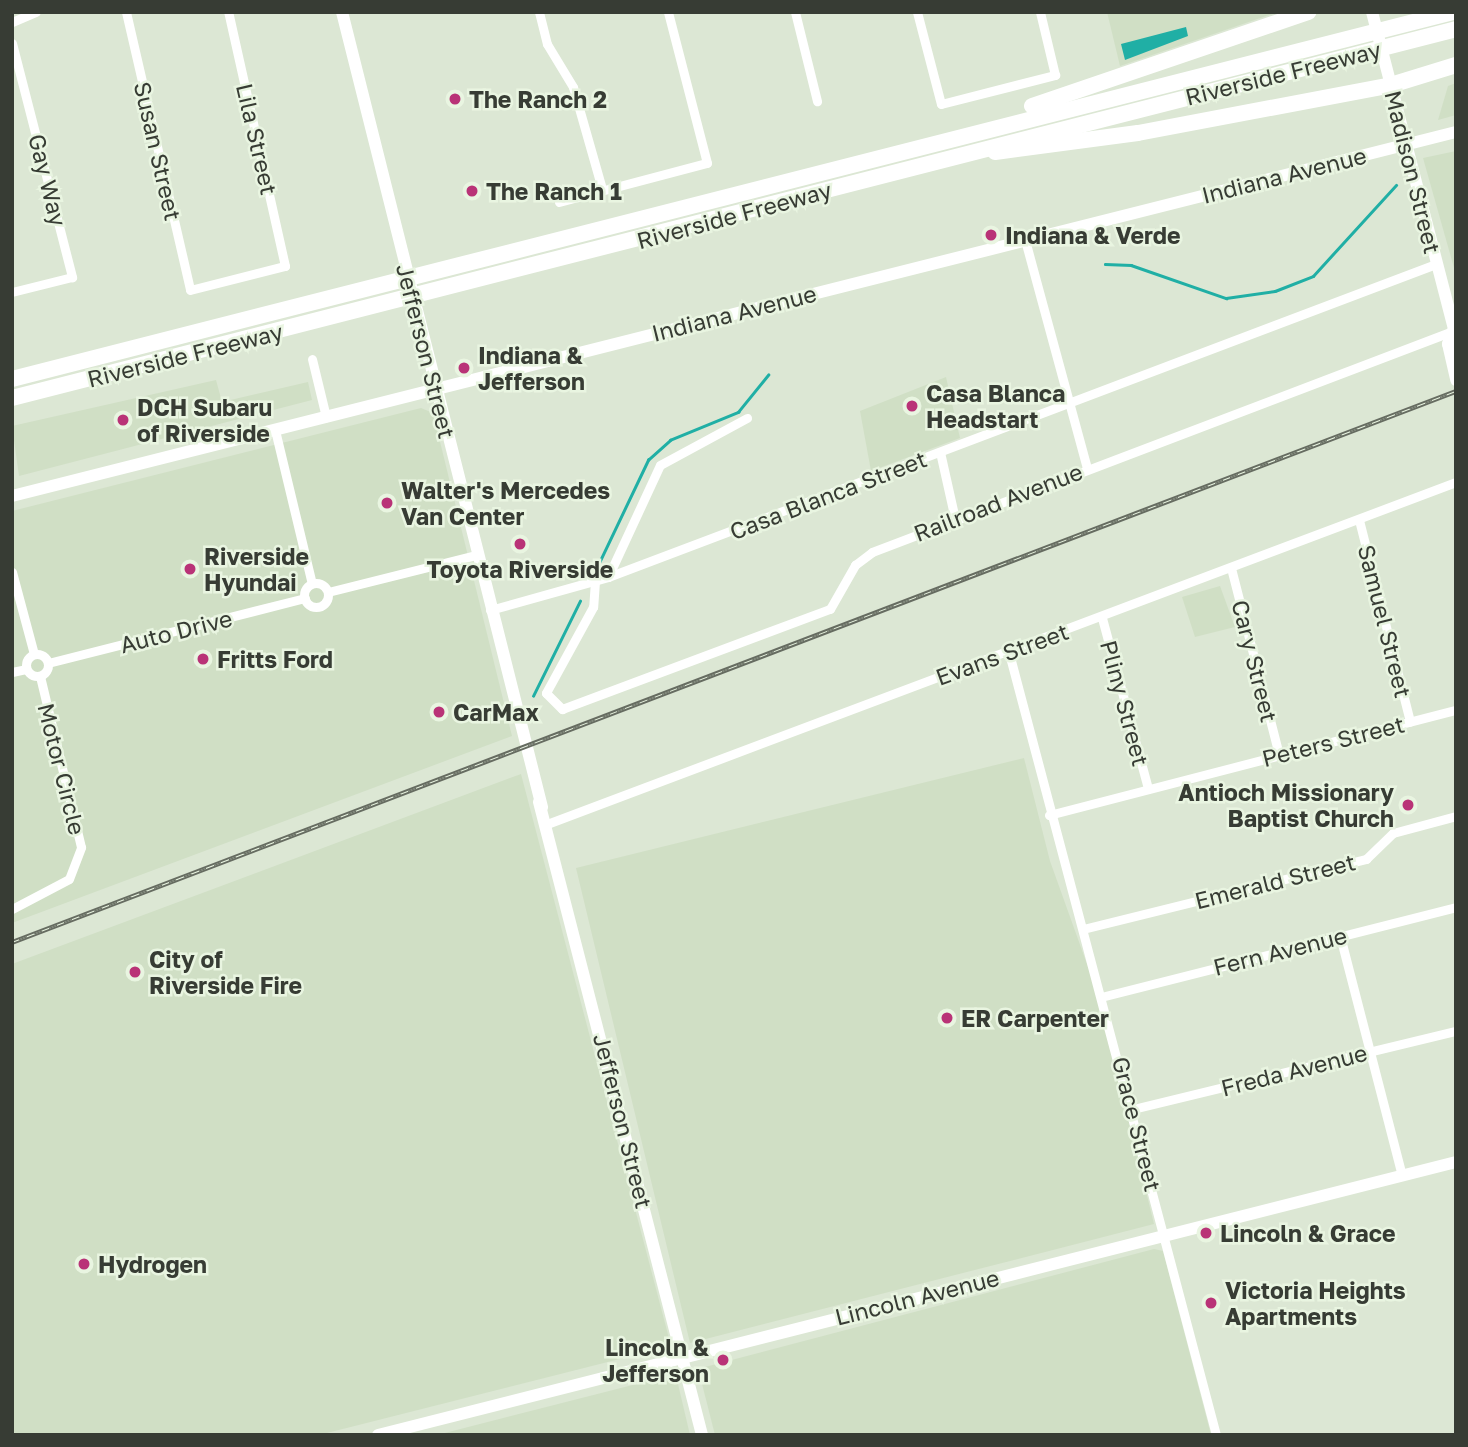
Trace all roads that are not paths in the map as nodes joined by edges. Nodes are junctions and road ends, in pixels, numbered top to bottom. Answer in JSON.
{"nodes":[{"id":1,"x":37,"y":12,"type":"edge"},
{"id":2,"x":127,"y":12,"type":"edge"},
{"id":3,"x":228,"y":12,"type":"edge"},
{"id":4,"x":342,"y":12,"type":"edge"},
{"id":5,"x":539,"y":12,"type":"edge"},
{"id":6,"x":668,"y":12,"type":"edge"},
{"id":7,"x":795,"y":12,"type":"edge"},
{"id":8,"x":917,"y":12,"type":"edge"},
{"id":9,"x":1040,"y":12,"type":"edge"},
{"id":10,"x":1308,"y":12,"type":"edge"},
{"id":11,"x":1372,"y":12,"type":"edge"},
{"id":12,"x":1454,"y":12,"type":"edge"},
{"id":13,"x":12,"y":22,"type":"edge"},
{"id":14,"x":1456,"y":29,"type":"edge"},
{"id":15,"x":12,"y":43,"type":"edge"},
{"id":16,"x":1456,"y":65,"type":"edge"},
{"id":17,"x":1391,"y":85,"type":"junction"},
{"id":18,"x":817,"y":101,"type":"dead end"},
{"id":19,"x":996,"y":124,"type":"junction"},
{"id":20,"x":1456,"y":132,"type":"edge"},
{"id":21,"x":1406,"y":145,"type":"junction"},
{"id":22,"x":977,"y":151,"type":"junction"},
{"id":23,"x":602,"y":190,"type":"junction"},
{"id":24,"x":559,"y":202,"type":"dead end"},
{"id":25,"x":1025,"y":240,"type":"junction"},
{"id":26,"x":1436,"y":264,"type":"junction"},
{"id":27,"x":285,"y":266,"type":"joint"},
{"id":28,"x":12,"y":292,"type":"edge"},
{"id":29,"x":1454,"y":334,"type":"edge"},
{"id":30,"x":312,"y":359,"type":"dead end"},
{"id":31,"x":12,"y":379,"type":"edge"},
{"id":32,"x":1456,"y":380,"type":"edge"},
{"id":33,"x":435,"y":390,"type":"junction"},
{"id":34,"x":12,"y":398,"type":"edge"},
{"id":35,"x":1069,"y":404,"type":"junction"},
{"id":36,"x":326,"y":417,"type":"junction"},
{"id":37,"x":747,"y":418,"type":"dead end"},
{"id":38,"x":275,"y":430,"type":"junction"},
{"id":39,"x":940,"y":452,"type":"junction"},
{"id":40,"x":1087,"y":468,"type":"junction"},
{"id":41,"x":1456,"y":482,"type":"edge"},
{"id":42,"x":12,"y":496,"type":"edge"},
{"id":43,"x":955,"y":519,"type":"junction"},
{"id":44,"x":1359,"y":520,"type":"junction"},
{"id":45,"x":476,"y":555,"type":"junction"},
{"id":46,"x":1231,"y":568,"type":"junction"},
{"id":47,"x":12,"y":572,"type":"edge"},
{"id":48,"x":608,"y":577,"type":"junction"},
{"id":49,"x":595,"y":581,"type":"junction"},
{"id":50,"x":312,"y":584,"type":"junction"},
{"id":51,"x":328,"y":592,"type":"junction"},
{"id":52,"x":305,"y":598,"type":"junction"},
{"id":53,"x":490,"y":610,"type":"junction"},
{"id":54,"x":1102,"y":618,"type":"junction"},
{"id":55,"x":1009,"y":653,"type":"junction"},
{"id":56,"x":34,"y":654,"type":"junction"},
{"id":57,"x":48,"y":663,"type":"junction"},
{"id":58,"x":26,"y":669,"type":"junction"},
{"id":59,"x":12,"y":672,"type":"edge"},
{"id":60,"x":40,"y":676,"type":"junction"},
{"id":61,"x":1456,"y":710,"type":"edge"},
{"id":62,"x":1410,"y":722,"type":"junction"},
{"id":63,"x":1279,"y":755,"type":"junction"},
{"id":64,"x":1148,"y":789,"type":"junction"},
{"id":65,"x":1049,"y":815,"type":"junction"},
{"id":66,"x":1456,"y":817,"type":"edge"},
{"id":67,"x":547,"y":824,"type":"junction"},
{"id":68,"x":1456,"y":907,"type":"edge"},
{"id":69,"x":12,"y":909,"type":"edge"},
{"id":70,"x":1083,"y":929,"type":"junction"},
{"id":71,"x":1340,"y":936,"type":"junction"},
{"id":72,"x":1105,"y":996,"type":"junction"},
{"id":73,"x":1456,"y":1031,"type":"edge"},
{"id":74,"x":1370,"y":1052,"type":"junction"},
{"id":75,"x":1133,"y":1110,"type":"junction"},
{"id":76,"x":1456,"y":1162,"type":"edge"},
{"id":77,"x":1402,"y":1175,"type":"junction"},
{"id":78,"x":1165,"y":1233,"type":"junction"},
{"id":79,"x":682,"y":1357,"type":"junction"},
{"id":80,"x":379,"y":1435,"type":"edge"},
{"id":81,"x":702,"y":1435,"type":"edge"},
{"id":82,"x":1216,"y":1435,"type":"edge"}],
"edges":[{"from":1,"to":13,"type":"street"},
{"from":2,"to":27,"type":"street","name":"Susan Street"},
{"from":3,"to":27,"type":"street","name":"Lila Street"},
{"from":4,"to":33,"type":"street","name":"Jefferson Street"},
{"from":5,"to":23,"type":"street"},
{"from":6,"to":23,"type":"street"},
{"from":7,"to":18,"type":"street"},
{"from":8,"to":9,"type":"street"},
{"from":10,"to":19,"type":"highway"},
{"from":11,"to":17,"type":"street","name":"Madison Street"},
{"from":12,"to":19,"type":"highway","name":"Riverside Freeway"},
{"from":14,"to":22,"type":"highway","name":"Riverside Freeway"},
{"from":15,"to":28,"type":"street","name":"Gay Way"},
{"from":16,"to":17,"type":"highway"},
{"from":17,"to":21,"type":"street","name":"Madison Street"},
{"from":17,"to":22,"type":"highway"},
{"from":19,"to":31,"type":"highway","name":"Riverside Freeway"},
{"from":20,"to":21,"type":"street","name":"Indiana Avenue"},
{"from":21,"to":25,"type":"street","name":"Indiana Avenue"},
{"from":21,"to":26,"type":"street","name":"Madison Street"},
{"from":22,"to":34,"type":"highway","name":"Riverside Freeway"},
{"from":23,"to":24,"type":"street"},
{"from":25,"to":33,"type":"street","name":"Indiana Avenue"},
{"from":25,"to":35,"type":"street"},
{"from":26,"to":29,"type":"street","name":"Madison Street"},
{"from":26,"to":35,"type":"street","name":"Casa Blanca Street"},
{"from":29,"to":32,"type":"street","name":"Madison Street"},
{"from":29,"to":40,"type":"street","name":"Railroad Avenue"},
{"from":30,"to":36,"type":"street"},
{"from":33,"to":36,"type":"street","name":"Indiana Avenue"},
{"from":33,"to":45,"type":"street","name":"Jefferson Street"},
{"from":35,"to":39,"type":"street","name":"Casa Blanca Street"},
{"from":35,"to":40,"type":"street"},
{"from":36,"to":38,"type":"street","name":"Indiana Avenue"},
{"from":37,"to":48,"type":"street"},
{"from":38,"to":42,"type":"street","name":"Indiana Avenue"},
{"from":38,"to":50,"type":"street"},
{"from":39,"to":43,"type":"street"},
{"from":39,"to":48,"type":"street","name":"Casa Blanca Street"},
{"from":40,"to":43,"type":"street","name":"Railroad Avenue"},
{"from":41,"to":44,"type":"street","name":"Evans Street"},
{"from":43,"to":49,"type":"street","name":"Railroad Avenue"},
{"from":44,"to":46,"type":"street","name":"Evans Street"},
{"from":44,"to":62,"type":"street","name":"Samuel Street"},
{"from":45,"to":51,"type":"street","name":"Auto Drive"},
{"from":45,"to":53,"type":"street","name":"Jefferson Street"},
{"from":46,"to":54,"type":"street","name":"Evans Street"},
{"from":46,"to":63,"type":"street","name":"Cary Street"},
{"from":47,"to":56,"type":"street"},
{"from":48,"to":49,"type":"street","name":"Casa Blanca Street"},
{"from":49,"to":53,"type":"street","name":"Casa Blanca Street"},
{"from":50,"to":51,"type":"street"},
{"from":50,"to":52,"type":"street"},
{"from":51,"to":52,"type":"street","name":"Auto Drive"},
{"from":52,"to":57,"type":"street","name":"Auto Drive"},
{"from":53,"to":67,"type":"street","name":"Jefferson Street"},
{"from":54,"to":55,"type":"street","name":"Evans Street"},
{"from":54,"to":64,"type":"street","name":"Pliny Street"},
{"from":55,"to":65,"type":"street","name":"Grace Street"},
{"from":55,"to":67,"type":"street","name":"Evans Street"},
{"from":56,"to":57,"type":"street"},
{"from":56,"to":58,"type":"street"},
{"from":57,"to":60,"type":"street"},
{"from":58,"to":59,"type":"street"},
{"from":58,"to":60,"type":"street"},
{"from":60,"to":69,"type":"street","name":"Motor Circle"},
{"from":61,"to":62,"type":"street","name":"Peters Street"},
{"from":62,"to":63,"type":"street","name":"Peters Street"},
{"from":63,"to":64,"type":"street","name":"Peters Street"},
{"from":64,"to":65,"type":"street","name":"Peters Street"},
{"from":65,"to":70,"type":"street","name":"Grace Street"},
{"from":66,"to":70,"type":"street","name":"Emerald Street"},
{"from":67,"to":79,"type":"street","name":"Jefferson Street"},
{"from":68,"to":71,"type":"street","name":"Fern Avenue"},
{"from":70,"to":72,"type":"street","name":"Grace Street"},
{"from":71,"to":72,"type":"street","name":"Fern Avenue"},
{"from":71,"to":74,"type":"street"},
{"from":72,"to":75,"type":"street","name":"Grace Street"},
{"from":73,"to":74,"type":"street","name":"Freda Avenue"},
{"from":74,"to":75,"type":"street","name":"Freda Avenue"},
{"from":74,"to":77,"type":"street"},
{"from":75,"to":78,"type":"street","name":"Grace Street"},
{"from":76,"to":77,"type":"street","name":"Lincoln Avenue"},
{"from":77,"to":78,"type":"street","name":"Lincoln Avenue"},
{"from":78,"to":79,"type":"street","name":"Lincoln Avenue"},
{"from":78,"to":82,"type":"street","name":"Grace Street"},
{"from":79,"to":80,"type":"street","name":"Lincoln Avenue"},
{"from":79,"to":81,"type":"street","name":"Jefferson Street"}]}
